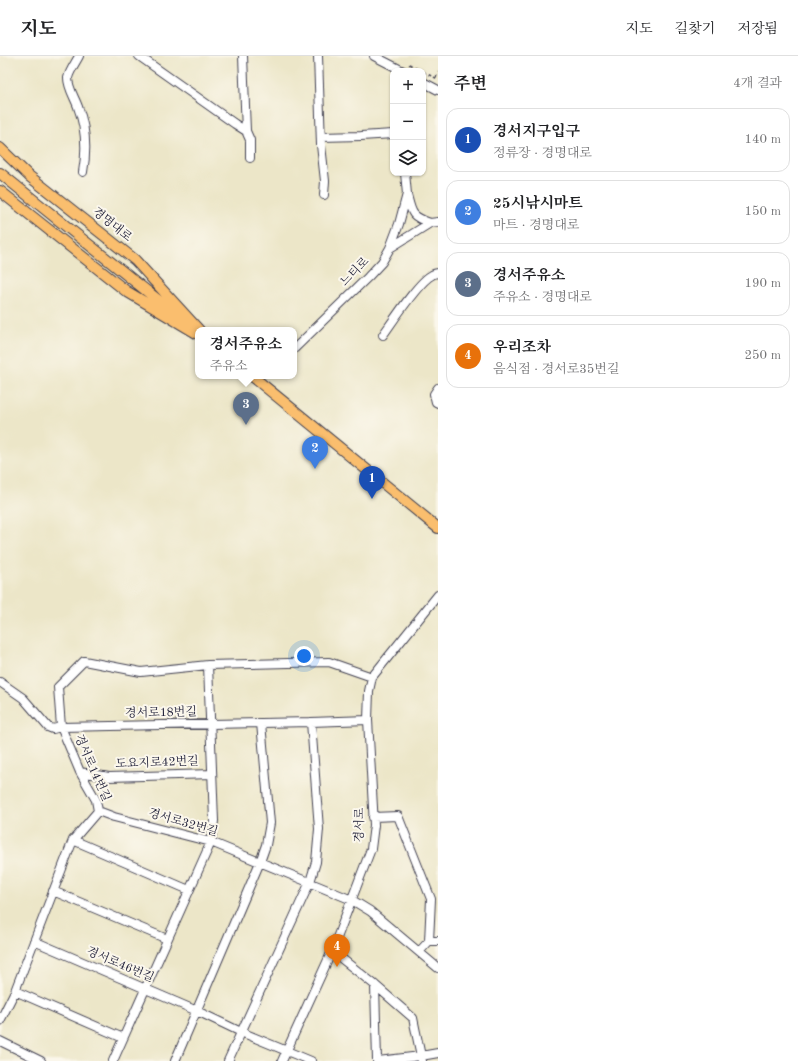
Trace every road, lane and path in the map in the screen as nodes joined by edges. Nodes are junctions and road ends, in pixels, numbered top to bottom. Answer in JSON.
{"nodes":[{"id":1,"x":79,"y":56,"type":"edge"},
{"id":2,"x":139,"y":56,"type":"edge"},
{"id":3,"x":243,"y":56,"type":"edge"},
{"id":4,"x":318,"y":56,"type":"edge"},
{"id":5,"x":374,"y":56,"type":"edge"},
{"id":6,"x":397,"y":68,"type":"edge"},
{"id":7,"x":438,"y":72,"type":"edge"},
{"id":8,"x":426,"y":74,"type":"edge"},
{"id":9,"x":437,"y":79,"type":"edge"},
{"id":10,"x":426,"y":84,"type":"edge"},
{"id":11,"x":438,"y":90,"type":"edge"},
{"id":12,"x":246,"y":131,"type":"junction"},
{"id":13,"x":390,"y":134,"type":"edge"},
{"id":14,"x":321,"y":137,"type":"junction"},
{"id":15,"x":0,"y":148,"type":"edge"},
{"id":16,"x":250,"y":158,"type":"dead end"},
{"id":17,"x":83,"y":172,"type":"dead end"},
{"id":18,"x":0,"y":173,"type":"edge"},
{"id":19,"x":405,"y":176,"type":"edge"},
{"id":20,"x":0,"y":192,"type":"edge"},
{"id":21,"x":406,"y":194,"type":"junction"},
{"id":22,"x":324,"y":195,"type":"dead end"},
{"id":23,"x":434,"y":223,"type":"edge"},
{"id":24,"x":390,"y":248,"type":"junction"},
{"id":25,"x":438,"y":273,"type":"edge"},
{"id":26,"x":195,"y":329,"type":"edge"},
{"id":27,"x":195,"y":330,"type":"edge"},
{"id":28,"x":195,"y":330,"type":"edge"},
{"id":29,"x":383,"y":335,"type":"dead end"},
{"id":30,"x":297,"y":346,"type":"edge"},
{"id":31,"x":260,"y":379,"type":"edge"},
{"id":32,"x":438,"y":388,"type":"edge"},
{"id":33,"x":438,"y":403,"type":"edge"},
{"id":34,"x":438,"y":528,"type":"edge"},
{"id":35,"x":438,"y":595,"type":"edge"},
{"id":36,"x":208,"y":665,"type":"junction"},
{"id":37,"x":372,"y":677,"type":"junction"},
{"id":38,"x":0,"y":682,"type":"edge"},
{"id":39,"x":368,"y":720,"type":"junction"},
{"id":40,"x":311,"y":722,"type":"junction"},
{"id":41,"x":261,"y":723,"type":"junction"},
{"id":42,"x":210,"y":724,"type":"junction"},
{"id":43,"x":61,"y":727,"type":"junction"},
{"id":44,"x":80,"y":772,"type":"junction"},
{"id":45,"x":212,"y":774,"type":"junction"},
{"id":46,"x":98,"y":811,"type":"junction"},
{"id":47,"x":373,"y":817,"type":"junction"},
{"id":48,"x":73,"y":840,"type":"junction"},
{"id":49,"x":211,"y":842,"type":"junction"},
{"id":50,"x":260,"y":862,"type":"junction"},
{"id":51,"x":310,"y":882,"type":"junction"},
{"id":52,"x":189,"y":890,"type":"junction"},
{"id":53,"x":53,"y":891,"type":"junction"},
{"id":54,"x":352,"y":900,"type":"junction"},
{"id":55,"x":167,"y":939,"type":"junction"},
{"id":56,"x":34,"y":941,"type":"junction"},
{"id":57,"x":434,"y":941,"type":"edge"},
{"id":58,"x":332,"y":951,"type":"junction"},
{"id":59,"x":419,"y":952,"type":"junction"},
{"id":60,"x":438,"y":968,"type":"edge"},
{"id":61,"x":375,"y":985,"type":"junction"},
{"id":62,"x":145,"y":989,"type":"junction"},
{"id":63,"x":15,"y":991,"type":"junction"},
{"id":64,"x":197,"y":1011,"type":"junction"},
{"id":65,"x":0,"y":1021,"type":"edge"},
{"id":66,"x":241,"y":1032,"type":"junction"},
{"id":67,"x":123,"y":1038,"type":"junction"},
{"id":68,"x":0,"y":1041,"type":"edge"},
{"id":69,"x":286,"y":1051,"type":"junction"},
{"id":70,"x":438,"y":1053,"type":"edge"},
{"id":71,"x":421,"y":1059,"type":"edge"},
{"id":72,"x":41,"y":1061,"type":"edge"},
{"id":73,"x":113,"y":1061,"type":"edge"},
{"id":74,"x":175,"y":1061,"type":"edge"},
{"id":75,"x":228,"y":1061,"type":"edge"},
{"id":76,"x":282,"y":1061,"type":"edge"},
{"id":77,"x":311,"y":1061,"type":"edge"},
{"id":78,"x":377,"y":1061,"type":"edge"}],
"edges":[{"from":1,"to":17,"type":"street"},
{"from":2,"to":12,"type":"street"},
{"from":3,"to":12,"type":"street"},
{"from":4,"to":14,"type":"street"},
{"from":5,"to":6,"type":"street"},
{"from":7,"to":9,"type":"path"},
{"from":8,"to":9,"type":"path"},
{"from":10,"to":11,"type":"street"},
{"from":12,"to":16,"type":"street"},
{"from":13,"to":14,"type":"street"},
{"from":14,"to":22,"type":"street"},
{"from":15,"to":26,"type":"main road","name":"경명대로"},
{"from":18,"to":27,"type":"main road"},
{"from":19,"to":21,"type":"street"},
{"from":20,"to":28,"type":"main road"},
{"from":21,"to":23,"type":"street"},
{"from":21,"to":24,"type":"street"},
{"from":23,"to":24,"type":"street","name":"느티로"},
{"from":24,"to":30,"type":"street","name":"느티로"},
{"from":25,"to":29,"type":"street"},
{"from":31,"to":34,"type":"main road"},
{"from":32,"to":33,"type":"street"},
{"from":35,"to":37,"type":"street","name":"경서로"},
{"from":36,"to":37,"type":"street","name":"경서로14번길"},
{"from":36,"to":42,"type":"street","name":"도요지로42번길"},
{"from":36,"to":43,"type":"street","name":"경서로14번길"},
{"from":37,"to":39,"type":"street","name":"경서로"},
{"from":38,"to":43,"type":"street","name":"경서로18번길"},
{"from":39,"to":40,"type":"street","name":"경서로18번길"},
{"from":39,"to":47,"type":"street","name":"경서로"},
{"from":40,"to":41,"type":"street","name":"경서로18번길"},
{"from":40,"to":51,"type":"street"},
{"from":41,"to":42,"type":"street","name":"경서로18번길"},
{"from":41,"to":50,"type":"street"},
{"from":42,"to":43,"type":"street","name":"경서로18번길"},
{"from":42,"to":45,"type":"street","name":"도요지로42번길"},
{"from":43,"to":44,"type":"street","name":"경서로14번길"},
{"from":44,"to":45,"type":"street","name":"도요지로42번길"},
{"from":44,"to":46,"type":"street","name":"경서로14번길"},
{"from":45,"to":49,"type":"street","name":"도요지로42번길"},
{"from":46,"to":48,"type":"street","name":"경서로14번길"},
{"from":46,"to":49,"type":"street","name":"경서로32번길"},
{"from":47,"to":54,"type":"street","name":"경서로"},
{"from":47,"to":57,"type":"street"},
{"from":48,"to":52,"type":"street"},
{"from":48,"to":53,"type":"street","name":"경서로14번길"},
{"from":49,"to":50,"type":"street","name":"경서로32번길"},
{"from":49,"to":52,"type":"street","name":"도요지로42번길"},
{"from":50,"to":51,"type":"street","name":"경서로32번길"},
{"from":50,"to":64,"type":"street"},
{"from":51,"to":54,"type":"street","name":"경서로32번길"},
{"from":51,"to":66,"type":"street"},
{"from":52,"to":55,"type":"street","name":"도요지로42번길"},
{"from":53,"to":55,"type":"street"},
{"from":53,"to":56,"type":"street","name":"경서로14번길"},
{"from":54,"to":58,"type":"street","name":"경서로"},
{"from":54,"to":59,"type":"street","name":"경서로32번길"},
{"from":55,"to":62,"type":"street","name":"도요지로42번길"},
{"from":56,"to":62,"type":"street","name":"경서로46번길"},
{"from":56,"to":63,"type":"street","name":"경서로14번길"},
{"from":57,"to":59,"type":"street"},
{"from":58,"to":61,"type":"street"},
{"from":58,"to":69,"type":"street","name":"경서로"},
{"from":59,"to":60,"type":"street","name":"경서로32번길"},
{"from":61,"to":71,"type":"street"},
{"from":61,"to":78,"type":"street"},
{"from":62,"to":64,"type":"street","name":"경서로46번길"},
{"from":62,"to":67,"type":"street","name":"도요지로42번길"},
{"from":63,"to":65,"type":"street","name":"경서로14번길"},
{"from":63,"to":67,"type":"street"},
{"from":64,"to":66,"type":"street","name":"경서로46번길"},
{"from":64,"to":74,"type":"street"},
{"from":66,"to":69,"type":"street","name":"경서로46번길"},
{"from":66,"to":75,"type":"street"},
{"from":67,"to":73,"type":"street","name":"도요지로42번길"},
{"from":68,"to":72,"type":"street"},
{"from":69,"to":76,"type":"street","name":"경서로"},
{"from":69,"to":77,"type":"street","name":"경서로46번길"},
{"from":70,"to":71,"type":"street"},
{"from":71,"to":78,"type":"street"}]}
